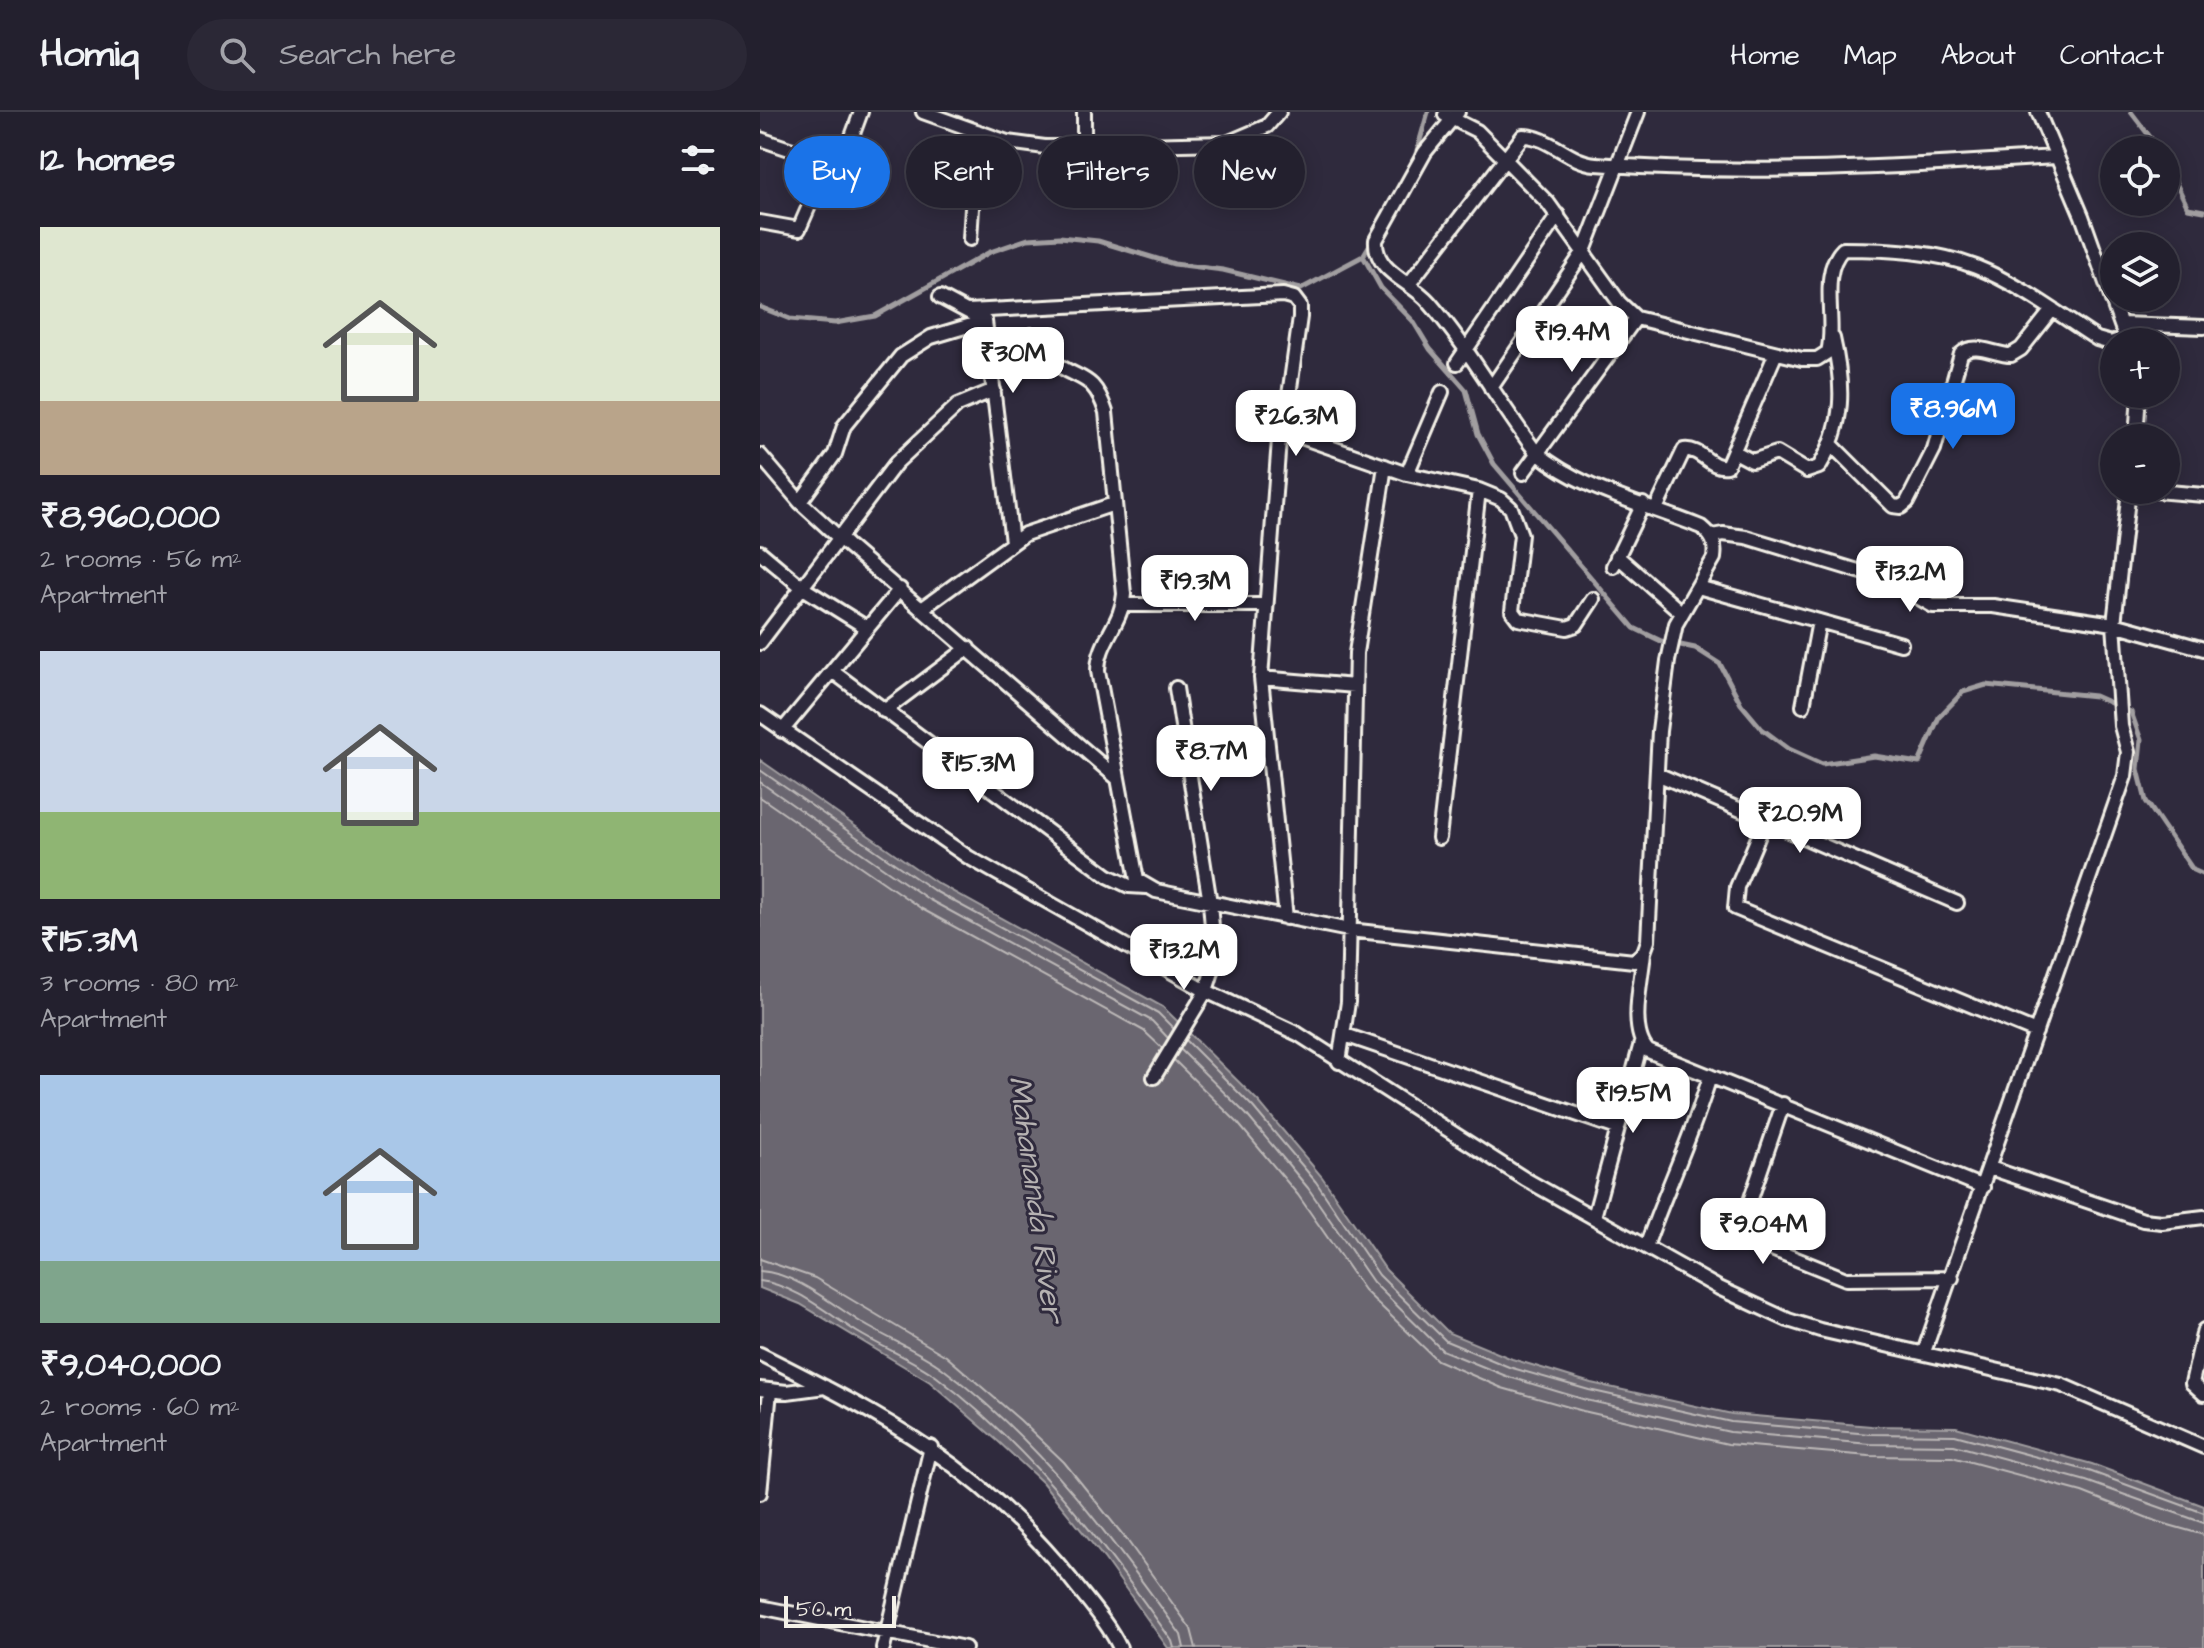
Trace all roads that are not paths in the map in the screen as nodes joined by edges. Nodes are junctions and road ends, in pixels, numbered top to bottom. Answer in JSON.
{"nodes":[{"id":1,"x":861,"y":112,"type":"edge"},
{"id":2,"x":923,"y":112,"type":"edge"},
{"id":3,"x":1084,"y":112,"type":"edge"},
{"id":4,"x":1279,"y":112,"type":"edge"},
{"id":5,"x":1638,"y":112,"type":"edge"},
{"id":6,"x":2038,"y":112,"type":"edge"},
{"id":7,"x":1452,"y":115,"type":"edge"},
{"id":8,"x":944,"y":116,"type":"edge"},
{"id":9,"x":977,"y":131,"type":"junction"},
{"id":10,"x":852,"y":136,"type":"edge"},
{"id":11,"x":1084,"y":136,"type":"edge"},
{"id":12,"x":760,"y":139,"type":"edge"},
{"id":13,"x":1178,"y":144,"type":"edge"},
{"id":14,"x":1038,"y":145,"type":"edge"},
{"id":15,"x":784,"y":147,"type":"edge"},
{"id":16,"x":2055,"y":157,"type":"junction"},
{"id":17,"x":1504,"y":158,"type":"junction"},
{"id":18,"x":1617,"y":165,"type":"junction"},
{"id":19,"x":808,"y":208,"type":"edge"},
{"id":20,"x":1558,"y":215,"type":"junction"},
{"id":21,"x":760,"y":222,"type":"edge"},
{"id":22,"x":970,"y":239,"type":"dead end"},
{"id":23,"x":1584,"y":251,"type":"junction"},
{"id":24,"x":1409,"y":284,"type":"junction"},
{"id":25,"x":940,"y":297,"type":"dead end"},
{"id":26,"x":2052,"y":310,"type":"junction"},
{"id":27,"x":968,"y":311,"type":"junction"},
{"id":28,"x":1636,"y":318,"type":"junction"},
{"id":29,"x":985,"y":321,"type":"junction"},
{"id":30,"x":2121,"y":324,"type":"junction"},
{"id":31,"x":2204,"y":327,"type":"edge"},
{"id":32,"x":2122,"y":328,"type":"edge"},
{"id":33,"x":1032,"y":335,"type":"dead end"},
{"id":34,"x":1832,"y":336,"type":"junction"},
{"id":35,"x":2100,"y":340,"type":"edge"},
{"id":36,"x":1466,"y":350,"type":"junction"},
{"id":37,"x":1776,"y":353,"type":"junction"},
{"id":38,"x":1457,"y":363,"type":"dead end"},
{"id":39,"x":1491,"y":388,"type":"junction"},
{"id":40,"x":994,"y":390,"type":"junction"},
{"id":41,"x":1442,"y":392,"type":"dead end"},
{"id":42,"x":1284,"y":431,"type":"junction"},
{"id":43,"x":1832,"y":445,"type":"junction"},
{"id":44,"x":1536,"y":452,"type":"junction"},
{"id":45,"x":1735,"y":452,"type":"junction"},
{"id":46,"x":760,"y":455,"type":"edge"},
{"id":47,"x":1385,"y":466,"type":"junction"},
{"id":48,"x":1523,"y":473,"type":"dead end"},
{"id":49,"x":1407,"y":474,"type":"junction"},
{"id":50,"x":1479,"y":490,"type":"junction"},
{"id":51,"x":2180,"y":493,"type":"edge"},
{"id":52,"x":2204,"y":495,"type":"edge"},
{"id":53,"x":800,"y":502,"type":"junction"},
{"id":54,"x":1114,"y":504,"type":"junction"},
{"id":55,"x":1643,"y":504,"type":"junction"},
{"id":56,"x":2127,"y":504,"type":"edge"},
{"id":57,"x":1656,"y":509,"type":"junction"},
{"id":58,"x":1712,"y":536,"type":"junction"},
{"id":59,"x":840,"y":538,"type":"junction"},
{"id":60,"x":1012,"y":542,"type":"junction"},
{"id":61,"x":760,"y":552,"type":"edge"},
{"id":62,"x":1698,"y":587,"type":"junction"},
{"id":63,"x":803,"y":588,"type":"junction"},
{"id":64,"x":900,"y":589,"type":"junction"},
{"id":65,"x":1593,"y":599,"type":"dead end"},
{"id":66,"x":1123,"y":605,"type":"junction"},
{"id":67,"x":1266,"y":605,"type":"junction"},
{"id":68,"x":923,"y":608,"type":"junction"},
{"id":69,"x":1679,"y":619,"type":"junction"},
{"id":70,"x":1819,"y":621,"type":"junction"},
{"id":71,"x":2114,"y":624,"type":"junction"},
{"id":72,"x":867,"y":628,"type":"junction"},
{"id":73,"x":760,"y":643,"type":"edge"},
{"id":74,"x":1901,"y":644,"type":"dead end"},
{"id":75,"x":968,"y":648,"type":"junction"},
{"id":76,"x":2204,"y":649,"type":"edge"},
{"id":77,"x":832,"y":671,"type":"junction"},
{"id":78,"x":1261,"y":678,"type":"junction"},
{"id":79,"x":1355,"y":686,"type":"junction"},
{"id":80,"x":1176,"y":688,"type":"dead end"},
{"id":81,"x":1803,"y":706,"type":"dead end"},
{"id":82,"x":884,"y":711,"type":"junction"},
{"id":83,"x":760,"y":714,"type":"edge"},
{"id":84,"x":782,"y":731,"type":"junction"},
{"id":85,"x":1657,"y":774,"type":"junction"},
{"id":86,"x":1117,"y":778,"type":"junction"},
{"id":87,"x":1765,"y":821,"type":"junction"},
{"id":88,"x":1439,"y":838,"type":"dead end"},
{"id":89,"x":1146,"y":887,"type":"junction"},
{"id":90,"x":1210,"y":903,"type":"junction"},
{"id":91,"x":1957,"y":903,"type":"dead end"},
{"id":92,"x":1286,"y":918,"type":"junction"},
{"id":93,"x":1349,"y":930,"type":"junction"},
{"id":94,"x":1644,"y":952,"type":"junction"},
{"id":95,"x":1206,"y":991,"type":"junction"},
{"id":96,"x":2036,"y":1032,"type":"junction"},
{"id":97,"x":1345,"y":1035,"type":"junction"},
{"id":98,"x":1641,"y":1043,"type":"junction"},
{"id":99,"x":1339,"y":1062,"type":"junction"},
{"id":100,"x":1710,"y":1076,"type":"junction"},
{"id":101,"x":1154,"y":1077,"type":"dead end"},
{"id":102,"x":1783,"y":1104,"type":"junction"},
{"id":103,"x":1617,"y":1128,"type":"junction"},
{"id":104,"x":1990,"y":1168,"type":"junction"},
{"id":105,"x":1983,"y":1187,"type":"junction"},
{"id":106,"x":1594,"y":1217,"type":"junction"},
{"id":107,"x":2204,"y":1217,"type":"edge"},
{"id":108,"x":1646,"y":1247,"type":"junction"},
{"id":109,"x":1952,"y":1278,"type":"junction"},
{"id":110,"x":2204,"y":1330,"type":"edge"},
{"id":111,"x":1924,"y":1352,"type":"junction"},
{"id":112,"x":760,"y":1354,"type":"edge"},
{"id":113,"x":825,"y":1387,"type":"junction"},
{"id":114,"x":765,"y":1390,"type":"edge"},
{"id":115,"x":2204,"y":1394,"type":"edge"},
{"id":116,"x":931,"y":1447,"type":"junction"},
{"id":117,"x":2204,"y":1447,"type":"edge"},
{"id":118,"x":760,"y":1493,"type":"edge"},
{"id":119,"x":760,"y":1607,"type":"edge"},
{"id":120,"x":884,"y":1641,"type":"edge"},
{"id":121,"x":965,"y":1648,"type":"edge"},
{"id":122,"x":1120,"y":1648,"type":"edge"}],
"edges":[{"from":1,"to":10,"type":"street"},
{"from":2,"to":8,"type":"street"},
{"from":3,"to":11,"type":"street"},
{"from":4,"to":13,"type":"street"},
{"from":5,"to":18,"type":"street"},
{"from":6,"to":16,"type":"street"},
{"from":7,"to":17,"type":"street"},
{"from":7,"to":24,"type":"street"},
{"from":8,"to":9,"type":"street"},
{"from":9,"to":14,"type":"street"},
{"from":9,"to":22,"type":"street"},
{"from":12,"to":15,"type":"street"},
{"from":16,"to":18,"type":"street"},
{"from":16,"to":30,"type":"street"},
{"from":17,"to":18,"type":"street"},
{"from":17,"to":20,"type":"street"},
{"from":17,"to":24,"type":"street"},
{"from":18,"to":23,"type":"street"},
{"from":19,"to":21,"type":"street"},
{"from":20,"to":23,"type":"street"},
{"from":20,"to":36,"type":"street"},
{"from":23,"to":28,"type":"street"},
{"from":23,"to":39,"type":"street"},
{"from":24,"to":36,"type":"street"},
{"from":25,"to":27,"type":"street"},
{"from":26,"to":34,"type":"street"},
{"from":26,"to":35,"type":"street"},
{"from":26,"to":43,"type":"street"},
{"from":27,"to":29,"type":"street"},
{"from":27,"to":42,"type":"street"},
{"from":28,"to":37,"type":"street"},
{"from":28,"to":44,"type":"street"},
{"from":29,"to":40,"type":"street"},
{"from":29,"to":53,"type":"street"},
{"from":30,"to":31,"type":"street"},
{"from":30,"to":32,"type":"street"},
{"from":33,"to":54,"type":"street"},
{"from":34,"to":37,"type":"street"},
{"from":34,"to":43,"type":"street"},
{"from":36,"to":38,"type":"street"},
{"from":36,"to":39,"type":"street"},
{"from":37,"to":45,"type":"street"},
{"from":39,"to":44,"type":"street"},
{"from":40,"to":59,"type":"street"},
{"from":40,"to":60,"type":"street"},
{"from":41,"to":49,"type":"street"},
{"from":42,"to":47,"type":"street"},
{"from":42,"to":67,"type":"street"},
{"from":43,"to":45,"type":"street"},
{"from":44,"to":48,"type":"street"},
{"from":44,"to":55,"type":"street"},
{"from":45,"to":57,"type":"street"},
{"from":46,"to":53,"type":"street"},
{"from":47,"to":49,"type":"street"},
{"from":47,"to":79,"type":"street"},
{"from":49,"to":50,"type":"street"},
{"from":50,"to":65,"type":"street"},
{"from":50,"to":88,"type":"street"},
{"from":51,"to":52,"type":"street"},
{"from":53,"to":59,"type":"street"},
{"from":54,"to":60,"type":"street"},
{"from":54,"to":66,"type":"street"},
{"from":55,"to":57,"type":"street"},
{"from":55,"to":69,"type":"street"},
{"from":56,"to":71,"type":"street"},
{"from":57,"to":58,"type":"street"},
{"from":58,"to":62,"type":"street"},
{"from":58,"to":71,"type":"street"},
{"from":59,"to":63,"type":"street"},
{"from":59,"to":64,"type":"street"},
{"from":60,"to":68,"type":"street"},
{"from":61,"to":63,"type":"street"},
{"from":62,"to":69,"type":"street"},
{"from":62,"to":70,"type":"street"},
{"from":63,"to":72,"type":"street"},
{"from":63,"to":73,"type":"street"},
{"from":64,"to":68,"type":"street"},
{"from":64,"to":72,"type":"street"},
{"from":66,"to":67,"type":"street"},
{"from":66,"to":86,"type":"street"},
{"from":67,"to":78,"type":"street"},
{"from":68,"to":75,"type":"street"},
{"from":69,"to":85,"type":"street"},
{"from":70,"to":74,"type":"street"},
{"from":70,"to":81,"type":"street"},
{"from":71,"to":76,"type":"street"},
{"from":71,"to":96,"type":"street"},
{"from":72,"to":77,"type":"street"},
{"from":75,"to":82,"type":"street"},
{"from":75,"to":86,"type":"street"},
{"from":77,"to":82,"type":"street"},
{"from":77,"to":84,"type":"street"},
{"from":78,"to":79,"type":"street"},
{"from":78,"to":92,"type":"street"},
{"from":79,"to":93,"type":"street"},
{"from":80,"to":90,"type":"street"},
{"from":82,"to":89,"type":"street"},
{"from":83,"to":84,"type":"street"},
{"from":84,"to":95,"type":"street"},
{"from":85,"to":87,"type":"street"},
{"from":85,"to":94,"type":"street"},
{"from":86,"to":89,"type":"street"},
{"from":87,"to":91,"type":"street"},
{"from":87,"to":96,"type":"street"},
{"from":89,"to":90,"type":"street"},
{"from":90,"to":92,"type":"street"},
{"from":90,"to":95,"type":"street"},
{"from":92,"to":93,"type":"street"},
{"from":93,"to":94,"type":"street"},
{"from":93,"to":97,"type":"street"},
{"from":94,"to":98,"type":"street"},
{"from":95,"to":99,"type":"street"},
{"from":95,"to":101,"type":"street"},
{"from":96,"to":104,"type":"street"},
{"from":97,"to":99,"type":"street"},
{"from":97,"to":103,"type":"street"},
{"from":98,"to":100,"type":"street"},
{"from":98,"to":103,"type":"street"},
{"from":99,"to":106,"type":"street"},
{"from":100,"to":102,"type":"street"},
{"from":100,"to":108,"type":"street"},
{"from":102,"to":105,"type":"street"},
{"from":102,"to":109,"type":"street"},
{"from":103,"to":106,"type":"street"},
{"from":104,"to":105,"type":"street"},
{"from":104,"to":107,"type":"street"},
{"from":105,"to":109,"type":"street"},
{"from":106,"to":108,"type":"street"},
{"from":108,"to":111,"type":"street"},
{"from":109,"to":111,"type":"street"},
{"from":110,"to":115,"type":"street"},
{"from":111,"to":117,"type":"street"},
{"from":112,"to":113,"type":"street"},
{"from":113,"to":114,"type":"street"},
{"from":113,"to":116,"type":"street"},
{"from":114,"to":118,"type":"street"},
{"from":116,"to":120,"type":"street"},
{"from":116,"to":122,"type":"street"},
{"from":119,"to":120,"type":"street"},
{"from":120,"to":121,"type":"street"}]}
